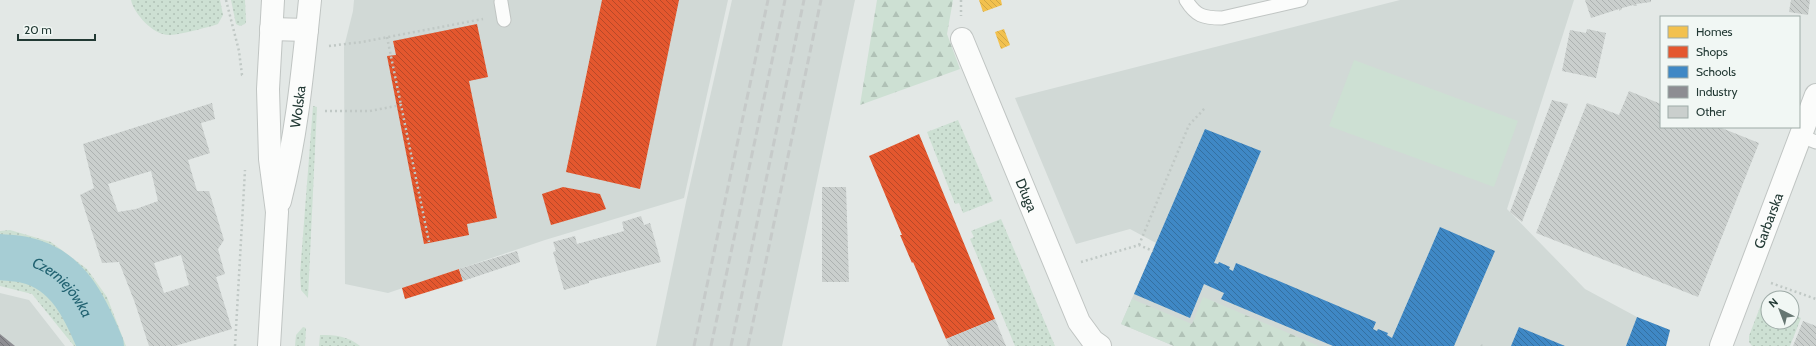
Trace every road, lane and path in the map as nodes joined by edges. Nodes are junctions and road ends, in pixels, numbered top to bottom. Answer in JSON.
{"nodes":[{"id":1,"x":226,"y":0,"type":"edge"},
{"id":2,"x":273,"y":0,"type":"edge"},
{"id":3,"x":310,"y":0,"type":"edge"},
{"id":4,"x":1186,"y":0,"type":"edge"},
{"id":5,"x":1301,"y":0,"type":"edge"},
{"id":6,"x":501,"y":2,"type":"dead end"},
{"id":7,"x":486,"y":18,"type":"dead end"},
{"id":8,"x":504,"y":20,"type":"dead end"},
{"id":9,"x":271,"y":30,"type":"junction"},
{"id":10,"x":307,"y":30,"type":"junction"},
{"id":11,"x":387,"y":37,"type":"junction"},
{"id":12,"x":962,"y":38,"type":"dead end"},
{"id":13,"x":328,"y":46,"type":"dead end"},
{"id":14,"x":269,"y":83,"type":"junction"},
{"id":15,"x":1816,"y":96,"type":"edge"},
{"id":16,"x":400,"y":105,"type":"junction"},
{"id":17,"x":1205,"y":108,"type":"dead end"},
{"id":18,"x":325,"y":111,"type":"dead end"},
{"id":19,"x":1811,"y":140,"type":"edge"},
{"id":20,"x":246,"y":166,"type":"dead end"},
{"id":21,"x":277,"y":212,"type":"junction"},
{"id":22,"x":429,"y":242,"type":"dead end"},
{"id":23,"x":1139,"y":245,"type":"junction"},
{"id":24,"x":1152,"y":251,"type":"dead end"},
{"id":25,"x":1078,"y":263,"type":"dead end"},
{"id":26,"x":1767,"y":281,"type":"dead end"},
{"id":27,"x":1816,"y":299,"type":"edge"},
{"id":28,"x":235,"y":346,"type":"edge"},
{"id":29,"x":269,"y":346,"type":"edge"},
{"id":30,"x":1100,"y":346,"type":"edge"},
{"id":31,"x":1721,"y":346,"type":"edge"}],
"edges":[{"from":1,"to":14,"type":"path"},
{"from":2,"to":9,"type":"street","name":"Wolska"},
{"from":3,"to":10,"type":"street","name":"Wolska"},
{"from":4,"to":5,"type":"lane"},
{"from":6,"to":8,"type":"lane"},
{"from":7,"to":11,"type":"path"},
{"from":9,"to":10,"type":"street"},
{"from":9,"to":14,"type":"street","name":"Wolska"},
{"from":10,"to":21,"type":"street","name":"Wolska"},
{"from":11,"to":13,"type":"path"},
{"from":11,"to":16,"type":"path"},
{"from":12,"to":30,"type":"street","name":"Długa"},
{"from":14,"to":21,"type":"street","name":"Wolska"},
{"from":15,"to":19,"type":"street","name":"Garbarska"},
{"from":16,"to":18,"type":"path"},
{"from":16,"to":22,"type":"path"},
{"from":17,"to":23,"type":"path"},
{"from":19,"to":31,"type":"street","name":"Garbarska"},
{"from":20,"to":28,"type":"path"},
{"from":21,"to":29,"type":"street","name":"Wolska"},
{"from":23,"to":24,"type":"path"},
{"from":23,"to":25,"type":"path"},
{"from":26,"to":27,"type":"path"}]}
